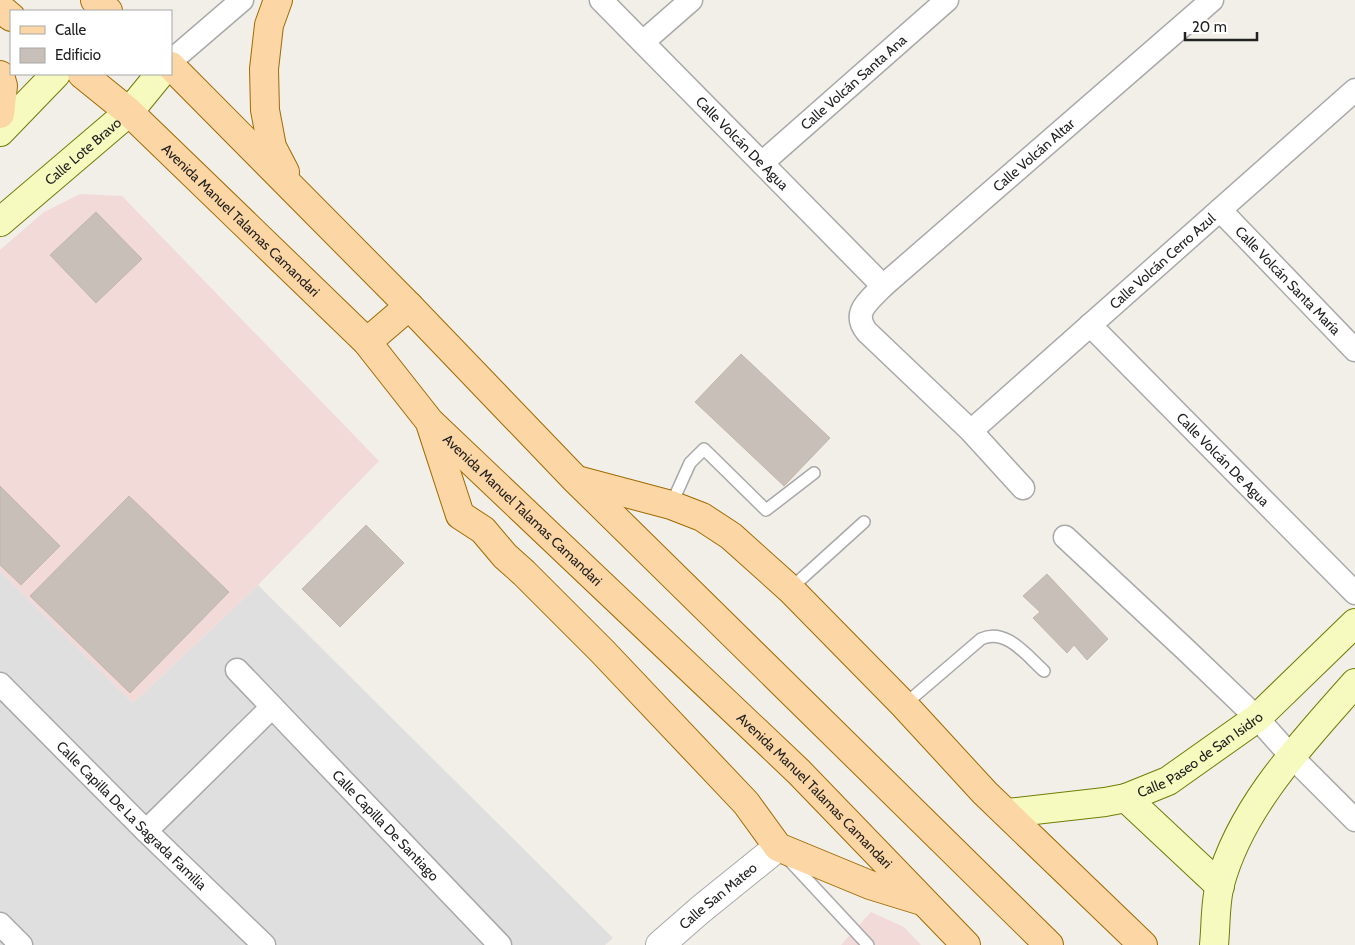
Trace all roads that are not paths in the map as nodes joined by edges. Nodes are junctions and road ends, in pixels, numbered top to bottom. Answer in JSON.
{"nodes":[{"id":1,"x":95,"y":0,"type":"edge"},
{"id":2,"x":242,"y":0,"type":"edge"},
{"id":3,"x":278,"y":0,"type":"edge"},
{"id":4,"x":601,"y":0,"type":"edge"},
{"id":5,"x":691,"y":0,"type":"edge"},
{"id":6,"x":947,"y":0,"type":"edge"},
{"id":7,"x":1212,"y":0,"type":"edge"},
{"id":8,"x":0,"y":8,"type":"edge"},
{"id":9,"x":107,"y":10,"type":"edge"},
{"id":10,"x":10,"y":16,"type":"edge"},
{"id":11,"x":643,"y":42,"type":"junction"},
{"id":12,"x":172,"y":60,"type":"edge"},
{"id":13,"x":172,"y":67,"type":"edge"},
{"id":14,"x":0,"y":75,"type":"edge"},
{"id":15,"x":55,"y":75,"type":"edge"},
{"id":16,"x":83,"y":75,"type":"edge"},
{"id":17,"x":159,"y":75,"type":"edge"},
{"id":18,"x":1352,"y":98,"type":"edge"},
{"id":19,"x":129,"y":112,"type":"junction"},
{"id":20,"x":0,"y":114,"type":"edge"},
{"id":21,"x":0,"y":132,"type":"edge"},
{"id":22,"x":762,"y":163,"type":"junction"},
{"id":23,"x":295,"y":191,"type":"junction"},
{"id":24,"x":1220,"y":210,"type":"junction"},
{"id":25,"x":0,"y":222,"type":"edge"},
{"id":26,"x":883,"y":286,"type":"junction"},
{"id":27,"x":409,"y":306,"type":"junction"},
{"id":28,"x":1090,"y":325,"type":"junction"},
{"id":29,"x":367,"y":342,"type":"junction"},
{"id":30,"x":1355,"y":350,"type":"edge"},
{"id":31,"x":430,"y":422,"type":"junction"},
{"id":32,"x":971,"y":431,"type":"junction"},
{"id":33,"x":814,"y":474,"type":"dead end"},
{"id":34,"x":576,"y":480,"type":"junction"},
{"id":35,"x":1023,"y":488,"type":"dead end"},
{"id":36,"x":671,"y":505,"type":"junction"},
{"id":37,"x":864,"y":522,"type":"dead end"},
{"id":38,"x":1065,"y":537,"type":"dead end"},
{"id":39,"x":790,"y":589,"type":"junction"},
{"id":40,"x":1355,"y":593,"type":"edge"},
{"id":41,"x":1355,"y":623,"type":"edge"},
{"id":42,"x":237,"y":670,"type":"dead end"},
{"id":43,"x":1044,"y":671,"type":"dead end"},
{"id":44,"x":0,"y":684,"type":"edge"},
{"id":45,"x":1355,"y":684,"type":"edge"},
{"id":46,"x":904,"y":705,"type":"junction"},
{"id":47,"x":272,"y":707,"type":"junction"},
{"id":48,"x":1257,"y":718,"type":"junction"},
{"id":49,"x":1291,"y":756,"type":"junction"},
{"id":50,"x":1126,"y":798,"type":"junction"},
{"id":51,"x":1008,"y":814,"type":"junction"},
{"id":52,"x":1355,"y":820,"type":"edge"},
{"id":53,"x":146,"y":831,"type":"junction"},
{"id":54,"x":778,"y":847,"type":"junction"},
{"id":55,"x":1220,"y":886,"type":"junction"},
{"id":56,"x":925,"y":902,"type":"junction"},
{"id":57,"x":0,"y":924,"type":"edge"},
{"id":58,"x":491,"y":942,"type":"edge"},
{"id":59,"x":20,"y":945,"type":"edge"},
{"id":60,"x":264,"y":945,"type":"edge"},
{"id":61,"x":660,"y":945,"type":"edge"},
{"id":62,"x":868,"y":945,"type":"edge"},
{"id":63,"x":966,"y":945,"type":"edge"},
{"id":64,"x":1049,"y":945,"type":"edge"},
{"id":65,"x":1143,"y":945,"type":"edge"},
{"id":66,"x":1214,"y":945,"type":"edge"}],
"edges":[{"from":1,"to":9,"type":"main road"},
{"from":2,"to":12,"type":"street"},
{"from":3,"to":23,"type":"main road"},
{"from":4,"to":11,"type":"street","name":"Calle Volcán De Agua"},
{"from":5,"to":11,"type":"street"},
{"from":6,"to":22,"type":"street","name":"Calle Volcán Santa Ana"},
{"from":7,"to":26,"type":"street","name":"Calle Volcán Altar"},
{"from":8,"to":10,"type":"main road"},
{"from":11,"to":22,"type":"street","name":"Calle Volcán De Agua"},
{"from":13,"to":23,"type":"main road"},
{"from":14,"to":20,"type":"main road"},
{"from":15,"to":21,"type":"main road"},
{"from":16,"to":19,"type":"main road","name":"Avenida Manuel Talamas Camandari"},
{"from":17,"to":19,"type":"main road","name":"Calle Lote Bravo"},
{"from":18,"to":24,"type":"street","name":"Calle Volcán Cerro Azul"},
{"from":19,"to":25,"type":"main road","name":"Calle Lote Bravo"},
{"from":19,"to":29,"type":"main road","name":"Avenida Manuel Talamas Camandari"},
{"from":22,"to":26,"type":"street","name":"Calle Volcán De Agua"},
{"from":23,"to":27,"type":"main road"},
{"from":24,"to":28,"type":"street","name":"Calle Volcán Cerro Azul"},
{"from":24,"to":30,"type":"street","name":"Calle Volcán Santa María"},
{"from":26,"to":32,"type":"street","name":"Calle Volcán Altar"},
{"from":27,"to":29,"type":"main road"},
{"from":27,"to":34,"type":"main road"},
{"from":28,"to":32,"type":"street","name":"Calle Volcán Cerro Azul"},
{"from":28,"to":40,"type":"street","name":"Calle Volcán De Agua"},
{"from":29,"to":31,"type":"main road","name":"Avenida Manuel Talamas Camandari"},
{"from":31,"to":54,"type":"main road"},
{"from":31,"to":56,"type":"main road","name":"Avenida Manuel Talamas Camandari"},
{"from":32,"to":35,"type":"street"},
{"from":33,"to":36,"type":"lane"},
{"from":34,"to":36,"type":"main road"},
{"from":34,"to":64,"type":"main road"},
{"from":36,"to":39,"type":"main road"},
{"from":37,"to":39,"type":"lane"},
{"from":38,"to":48,"type":"street"},
{"from":39,"to":46,"type":"main road"},
{"from":41,"to":48,"type":"main road","name":"Calle Paseo de San Isidro"},
{"from":42,"to":47,"type":"street","name":"Calle Capilla De Santiago"},
{"from":43,"to":46,"type":"lane"},
{"from":44,"to":53,"type":"street","name":"Calle Capilla De La Sagrada Familia"},
{"from":45,"to":49,"type":"main road"},
{"from":46,"to":51,"type":"main road"},
{"from":47,"to":53,"type":"street"},
{"from":47,"to":58,"type":"street","name":"Calle Capilla De Santiago"},
{"from":48,"to":49,"type":"street"},
{"from":48,"to":50,"type":"main road","name":"Calle Paseo de San Isidro"},
{"from":49,"to":52,"type":"street"},
{"from":49,"to":55,"type":"main road"},
{"from":50,"to":51,"type":"main road","name":"Calle Paseo de San Isidro"},
{"from":50,"to":55,"type":"main road"},
{"from":51,"to":65,"type":"main road"},
{"from":53,"to":60,"type":"street","name":"Calle Capilla De La Sagrada Familia"},
{"from":54,"to":56,"type":"main road"},
{"from":54,"to":61,"type":"street","name":"Calle San Mateo"},
{"from":54,"to":62,"type":"lane"},
{"from":55,"to":66,"type":"main road"},
{"from":56,"to":63,"type":"main road","name":"Avenida Manuel Talamas Camandari"},
{"from":57,"to":59,"type":"street"}]}
